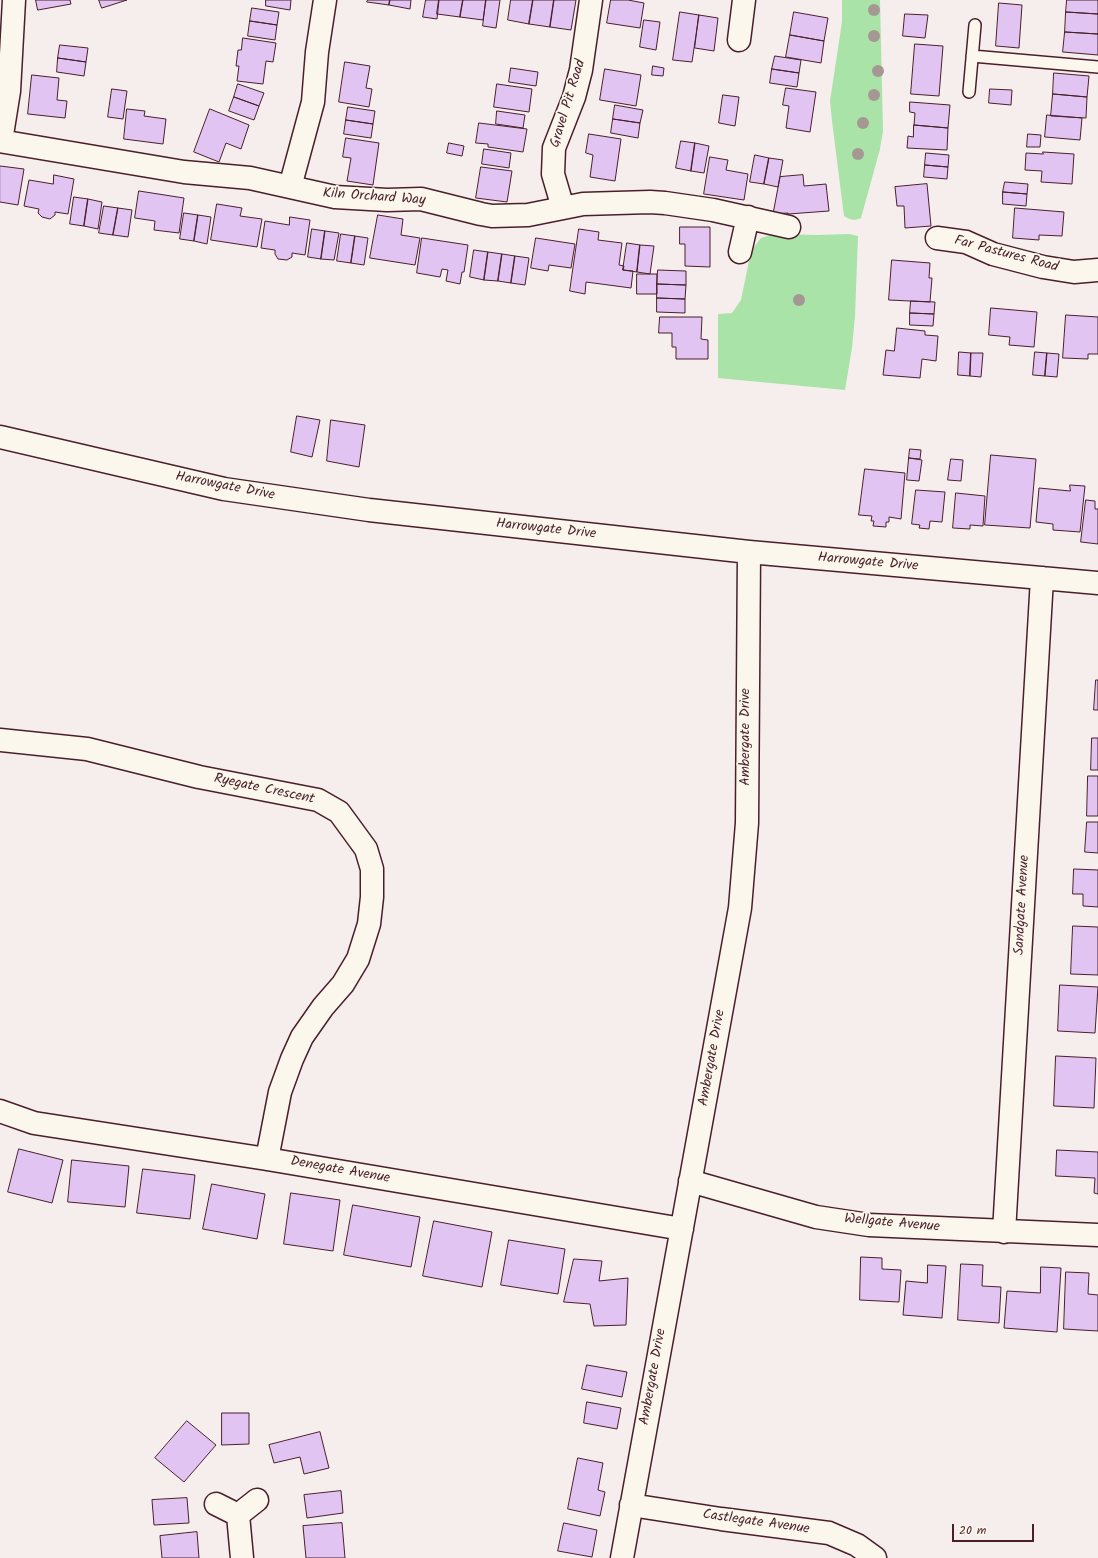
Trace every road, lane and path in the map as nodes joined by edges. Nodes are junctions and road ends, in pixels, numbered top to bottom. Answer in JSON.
{"nodes":[{"id":1,"x":14,"y":0,"type":"edge"},
{"id":2,"x":325,"y":0,"type":"edge"},
{"id":3,"x":591,"y":0,"type":"edge"},
{"id":4,"x":744,"y":0,"type":"edge"},
{"id":5,"x":975,"y":25,"type":"dead end"},
{"id":6,"x":739,"y":40,"type":"dead end"},
{"id":7,"x":972,"y":56,"type":"junction"},
{"id":8,"x":1098,"y":67,"type":"edge"},
{"id":9,"x":969,"y":92,"type":"dead end"},
{"id":10,"x":1,"y":141,"type":"edge"},
{"id":11,"x":290,"y":187,"type":"junction"},
{"id":12,"x":562,"y":208,"type":"junction"},
{"id":13,"x":748,"y":217,"type":"junction"},
{"id":14,"x":789,"y":227,"type":"dead end"},
{"id":15,"x":937,"y":238,"type":"dead end"},
{"id":16,"x":740,"y":252,"type":"dead end"},
{"id":17,"x":1098,"y":270,"type":"edge"},
{"id":18,"x":0,"y":436,"type":"edge"},
{"id":19,"x":749,"y":552,"type":"junction"},
{"id":20,"x":1042,"y":578,"type":"junction"},
{"id":21,"x":1098,"y":583,"type":"edge"},
{"id":22,"x":0,"y":740,"type":"edge"},
{"id":23,"x":0,"y":1111,"type":"edge"},
{"id":24,"x":267,"y":1159,"type":"junction"},
{"id":25,"x":690,"y":1180,"type":"junction"},
{"id":26,"x":682,"y":1229,"type":"junction"},
{"id":27,"x":1004,"y":1232,"type":"junction"},
{"id":28,"x":1098,"y":1235,"type":"edge"},
{"id":29,"x":257,"y":1500,"type":"dead end"},
{"id":30,"x":216,"y":1504,"type":"dead end"},
{"id":31,"x":631,"y":1505,"type":"junction"},
{"id":32,"x":238,"y":1515,"type":"junction"},
{"id":33,"x":242,"y":1558,"type":"edge"},
{"id":34,"x":622,"y":1558,"type":"edge"},
{"id":35,"x":875,"y":1558,"type":"edge"}],
"edges":[{"from":1,"to":10,"type":"street"},
{"from":2,"to":11,"type":"street"},
{"from":3,"to":12,"type":"street","name":"Gravel Pit Road"},
{"from":4,"to":6,"type":"street"},
{"from":5,"to":7,"type":"lane"},
{"from":7,"to":8,"type":"lane"},
{"from":7,"to":9,"type":"lane"},
{"from":10,"to":11,"type":"street","name":"Kiln Orchard Way"},
{"from":11,"to":12,"type":"street","name":"Kiln Orchard Way"},
{"from":12,"to":13,"type":"street","name":"Kiln Orchard Way"},
{"from":13,"to":14,"type":"street","name":"Kiln Orchard Way"},
{"from":13,"to":16,"type":"street"},
{"from":15,"to":17,"type":"street","name":"Far Pastures Road"},
{"from":18,"to":19,"type":"street","name":"Harrowgate Drive"},
{"from":19,"to":20,"type":"street","name":"Harrowgate Drive"},
{"from":19,"to":25,"type":"street","name":"Ambergate Drive"},
{"from":20,"to":21,"type":"street","name":"Harrowgate Drive"},
{"from":20,"to":27,"type":"street","name":"Sandgate Avenue"},
{"from":22,"to":24,"type":"street","name":"Ryegate Crescent"},
{"from":23,"to":24,"type":"street","name":"Denegate Avenue"},
{"from":24,"to":26,"type":"street","name":"Denegate Avenue"},
{"from":25,"to":26,"type":"street","name":"Ambergate Drive"},
{"from":25,"to":27,"type":"street","name":"Wellgate Avenue"},
{"from":26,"to":31,"type":"street","name":"Ambergate Drive"},
{"from":27,"to":28,"type":"street","name":"Wellgate Avenue"},
{"from":29,"to":32,"type":"street"},
{"from":30,"to":32,"type":"street"},
{"from":31,"to":34,"type":"street","name":"Ambergate Drive"},
{"from":31,"to":35,"type":"street","name":"Castlegate Avenue"},
{"from":32,"to":33,"type":"street"}]}
